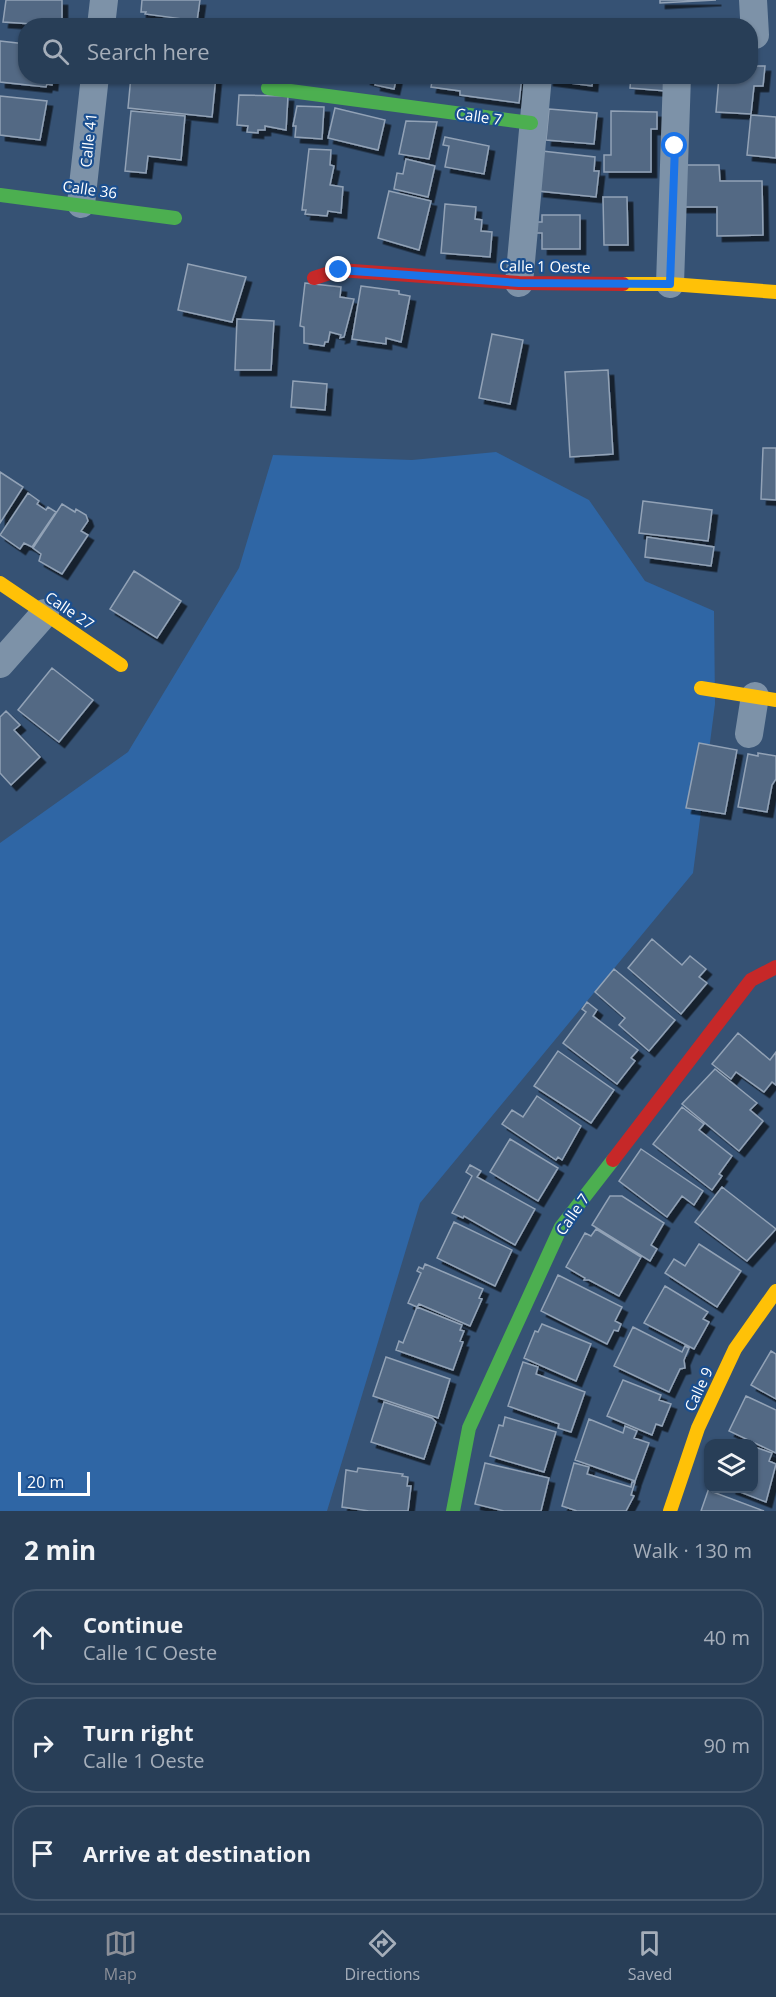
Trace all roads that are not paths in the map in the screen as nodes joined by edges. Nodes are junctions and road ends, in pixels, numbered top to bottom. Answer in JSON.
{"nodes":[{"id":1,"x":104,"y":0,"type":"edge"},
{"id":2,"x":753,"y":0,"type":"edge"},
{"id":3,"x":102,"y":18,"type":"edge"},
{"id":4,"x":754,"y":18,"type":"edge"},
{"id":5,"x":94,"y":84,"type":"edge"},
{"id":6,"x":537,"y":84,"type":"edge"},
{"id":7,"x":677,"y":84,"type":"edge"},
{"id":8,"x":268,"y":88,"type":"dead end"},
{"id":9,"x":531,"y":123,"type":"junction"},
{"id":10,"x":0,"y":195,"type":"edge"},
{"id":11,"x":81,"y":204,"type":"junction"},
{"id":12,"x":175,"y":218,"type":"dead end"},
{"id":13,"x":314,"y":278,"type":"dead end"},
{"id":14,"x":519,"y":283,"type":"junction"},
{"id":15,"x":670,"y":284,"type":"junction"},
{"id":16,"x":776,"y":292,"type":"edge"},
{"id":17,"x":0,"y":583,"type":"edge"},
{"id":18,"x":45,"y":614,"type":"junction"},
{"id":19,"x":0,"y":664,"type":"edge"},
{"id":20,"x":121,"y":665,"type":"dead end"},
{"id":21,"x":701,"y":688,"type":"dead end"},
{"id":22,"x":765,"y":698,"type":"edge"},
{"id":23,"x":749,"y":734,"type":"dead end"},
{"id":24,"x":776,"y":967,"type":"edge"},
{"id":25,"x":776,"y":1291,"type":"edge"},
{"id":26,"x":453,"y":1511,"type":"edge"},
{"id":27,"x":670,"y":1511,"type":"edge"}],
"edges":[{"from":1,"to":3,"type":"street"},
{"from":2,"to":4,"type":"street"},
{"from":5,"to":11,"type":"street","name":"Calle 41"},
{"from":6,"to":9,"type":"street"},
{"from":7,"to":15,"type":"street"},
{"from":8,"to":9,"type":"street","name":"Calle 7"},
{"from":9,"to":14,"type":"street"},
{"from":10,"to":11,"type":"street","name":"Calle 36"},
{"from":11,"to":12,"type":"street","name":"Calle 36"},
{"from":13,"to":14,"type":"street","name":"Calle 1 Oeste"},
{"from":14,"to":15,"type":"street","name":"Calle 1 Oeste"},
{"from":15,"to":16,"type":"street","name":"Calle 1 Oeste"},
{"from":17,"to":18,"type":"street","name":"Calle 27"},
{"from":18,"to":19,"type":"street"},
{"from":18,"to":20,"type":"street","name":"Calle 27"},
{"from":21,"to":22,"type":"street"},
{"from":22,"to":23,"type":"street"},
{"from":24,"to":26,"type":"street","name":"Calle 7"},
{"from":25,"to":27,"type":"street","name":"Calle 9"}]}
